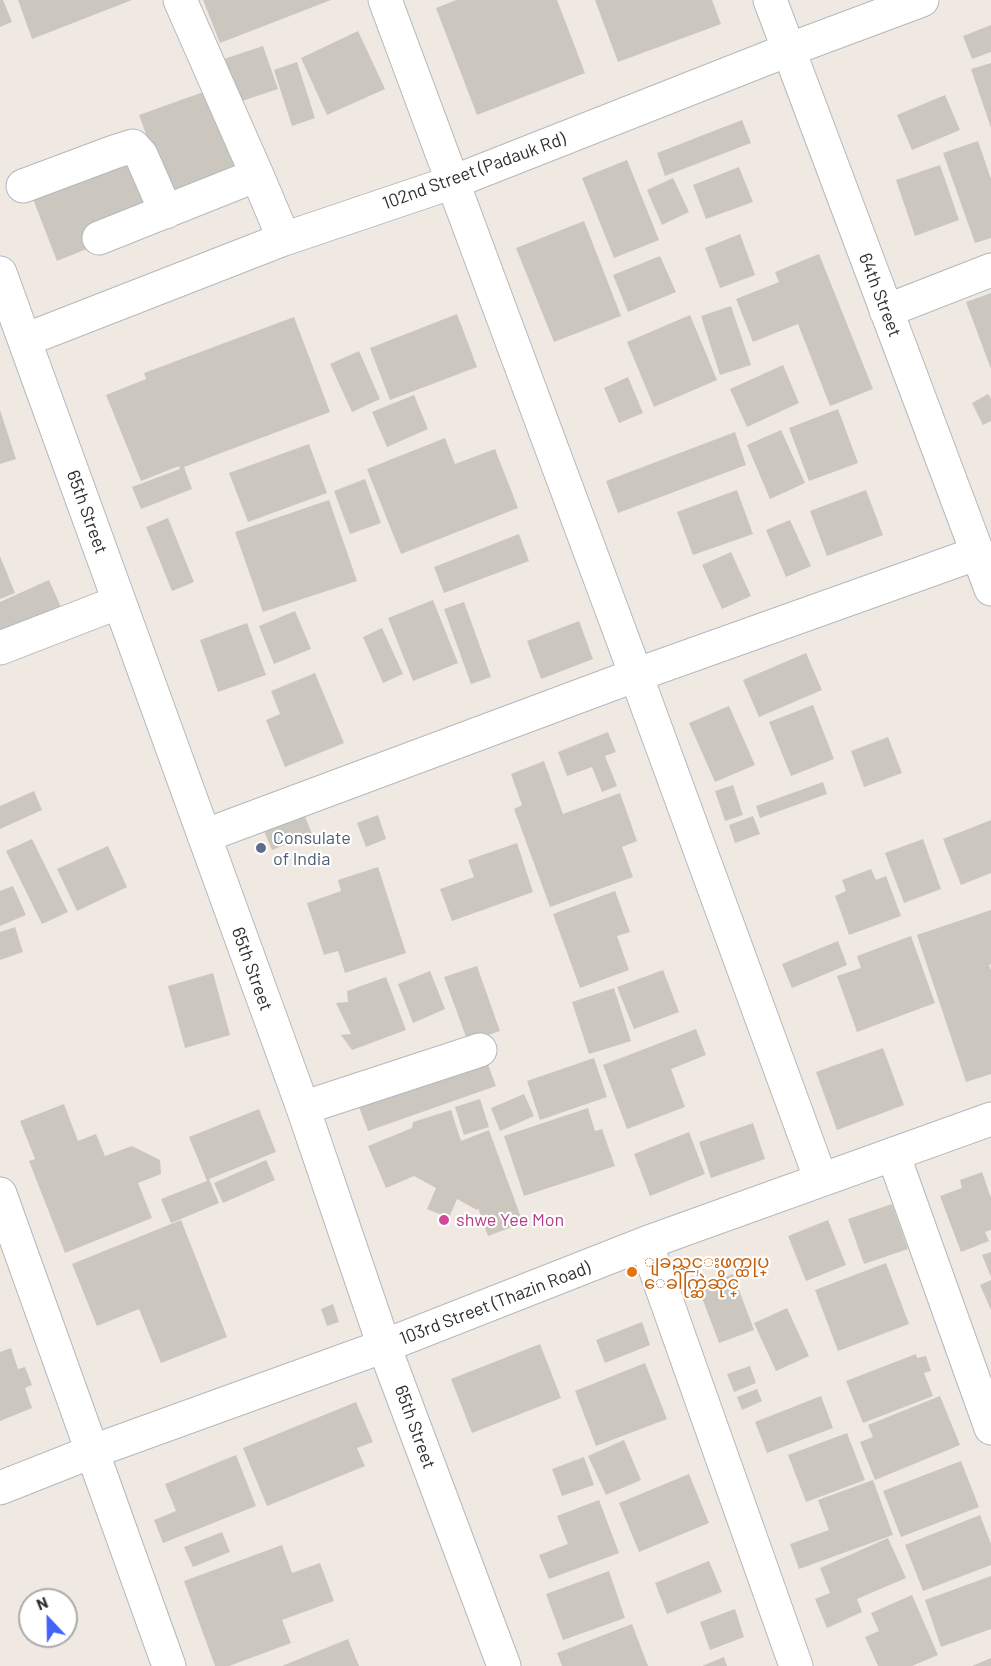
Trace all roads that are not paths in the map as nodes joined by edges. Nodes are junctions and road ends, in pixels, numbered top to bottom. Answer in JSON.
{"nodes":[{"id":1,"x":180,"y":0,"type":"edge"},
{"id":2,"x":385,"y":0,"type":"edge"},
{"id":3,"x":770,"y":0,"type":"edge"},
{"id":4,"x":922,"y":0,"type":"edge"},
{"id":5,"x":788,"y":50,"type":"junction"},
{"id":6,"x":258,"y":175,"type":"junction"},
{"id":7,"x":453,"y":182,"type":"junction"},
{"id":8,"x":23,"y":186,"type":"dead end"},
{"id":9,"x":166,"y":212,"type":"junction"},
{"id":10,"x":99,"y":238,"type":"dead end"},
{"id":11,"x":284,"y":239,"type":"junction"},
{"id":12,"x":991,"y":270,"type":"edge"},
{"id":13,"x":0,"y":273,"type":"edge"},
{"id":14,"x":886,"y":311,"type":"junction"},
{"id":15,"x":25,"y":340,"type":"junction"},
{"id":16,"x":978,"y":553,"type":"junction"},
{"id":17,"x":991,"y":589,"type":"edge"},
{"id":18,"x":120,"y":602,"type":"junction"},
{"id":19,"x":0,"y":648,"type":"edge"},
{"id":20,"x":636,"y":675,"type":"junction"},
{"id":21,"x":204,"y":836,"type":"junction"},
{"id":22,"x":480,"y":1050,"type":"dead end"},
{"id":23,"x":303,"y":1108,"type":"junction"},
{"id":24,"x":991,"y":1119,"type":"edge"},
{"id":25,"x":893,"y":1154,"type":"junction"},
{"id":26,"x":821,"y":1180,"type":"junction"},
{"id":27,"x":0,"y":1194,"type":"edge"},
{"id":28,"x":646,"y":1243,"type":"junction"},
{"id":29,"x":384,"y":1346,"type":"junction"},
{"id":30,"x":991,"y":1428,"type":"edge"},
{"id":31,"x":92,"y":1452,"type":"junction"},
{"id":32,"x":0,"y":1488,"type":"edge"},
{"id":33,"x":169,"y":1666,"type":"edge"},
{"id":34,"x":504,"y":1666,"type":"edge"},
{"id":35,"x":796,"y":1666,"type":"edge"}],
"edges":[{"from":1,"to":6,"type":"street"},
{"from":2,"to":7,"type":"street"},
{"from":3,"to":5,"type":"street","name":"64th Street"},
{"from":4,"to":5,"type":"street","name":"102nd Street (Padauk Rd)"},
{"from":5,"to":7,"type":"street","name":"102nd Street (Padauk Rd)"},
{"from":5,"to":14,"type":"street","name":"64th Street"},
{"from":6,"to":9,"type":"street"},
{"from":6,"to":11,"type":"street"},
{"from":7,"to":11,"type":"street","name":"102nd Street (Padauk Rd)"},
{"from":7,"to":20,"type":"street"},
{"from":8,"to":9,"type":"street"},
{"from":9,"to":10,"type":"street"},
{"from":11,"to":15,"type":"street","name":"102nd Street (Padauk Rd)"},
{"from":12,"to":14,"type":"street"},
{"from":13,"to":15,"type":"street","name":"65th Street"},
{"from":14,"to":16,"type":"street","name":"64th Street"},
{"from":15,"to":18,"type":"street","name":"65th Street"},
{"from":16,"to":17,"type":"street","name":"64th Street"},
{"from":16,"to":20,"type":"street"},
{"from":18,"to":19,"type":"street"},
{"from":18,"to":21,"type":"street","name":"65th Street"},
{"from":20,"to":21,"type":"street"},
{"from":20,"to":26,"type":"street"},
{"from":21,"to":23,"type":"street","name":"65th Street"},
{"from":22,"to":23,"type":"street"},
{"from":23,"to":29,"type":"street","name":"65th Street"},
{"from":24,"to":25,"type":"street","name":"103rd Street (Thazin Road)"},
{"from":25,"to":26,"type":"street","name":"103rd Street (Thazin Road)"},
{"from":25,"to":30,"type":"street"},
{"from":26,"to":28,"type":"street","name":"103rd Street (Thazin Road)"},
{"from":27,"to":31,"type":"street"},
{"from":28,"to":29,"type":"street","name":"103rd Street (Thazin Road)"},
{"from":28,"to":35,"type":"street"},
{"from":29,"to":31,"type":"street","name":"103rd Street (Thazin Road)"},
{"from":29,"to":34,"type":"street","name":"65th Street"},
{"from":31,"to":32,"type":"street","name":"103rd Street (Thazin Road)"},
{"from":31,"to":33,"type":"street"}]}
